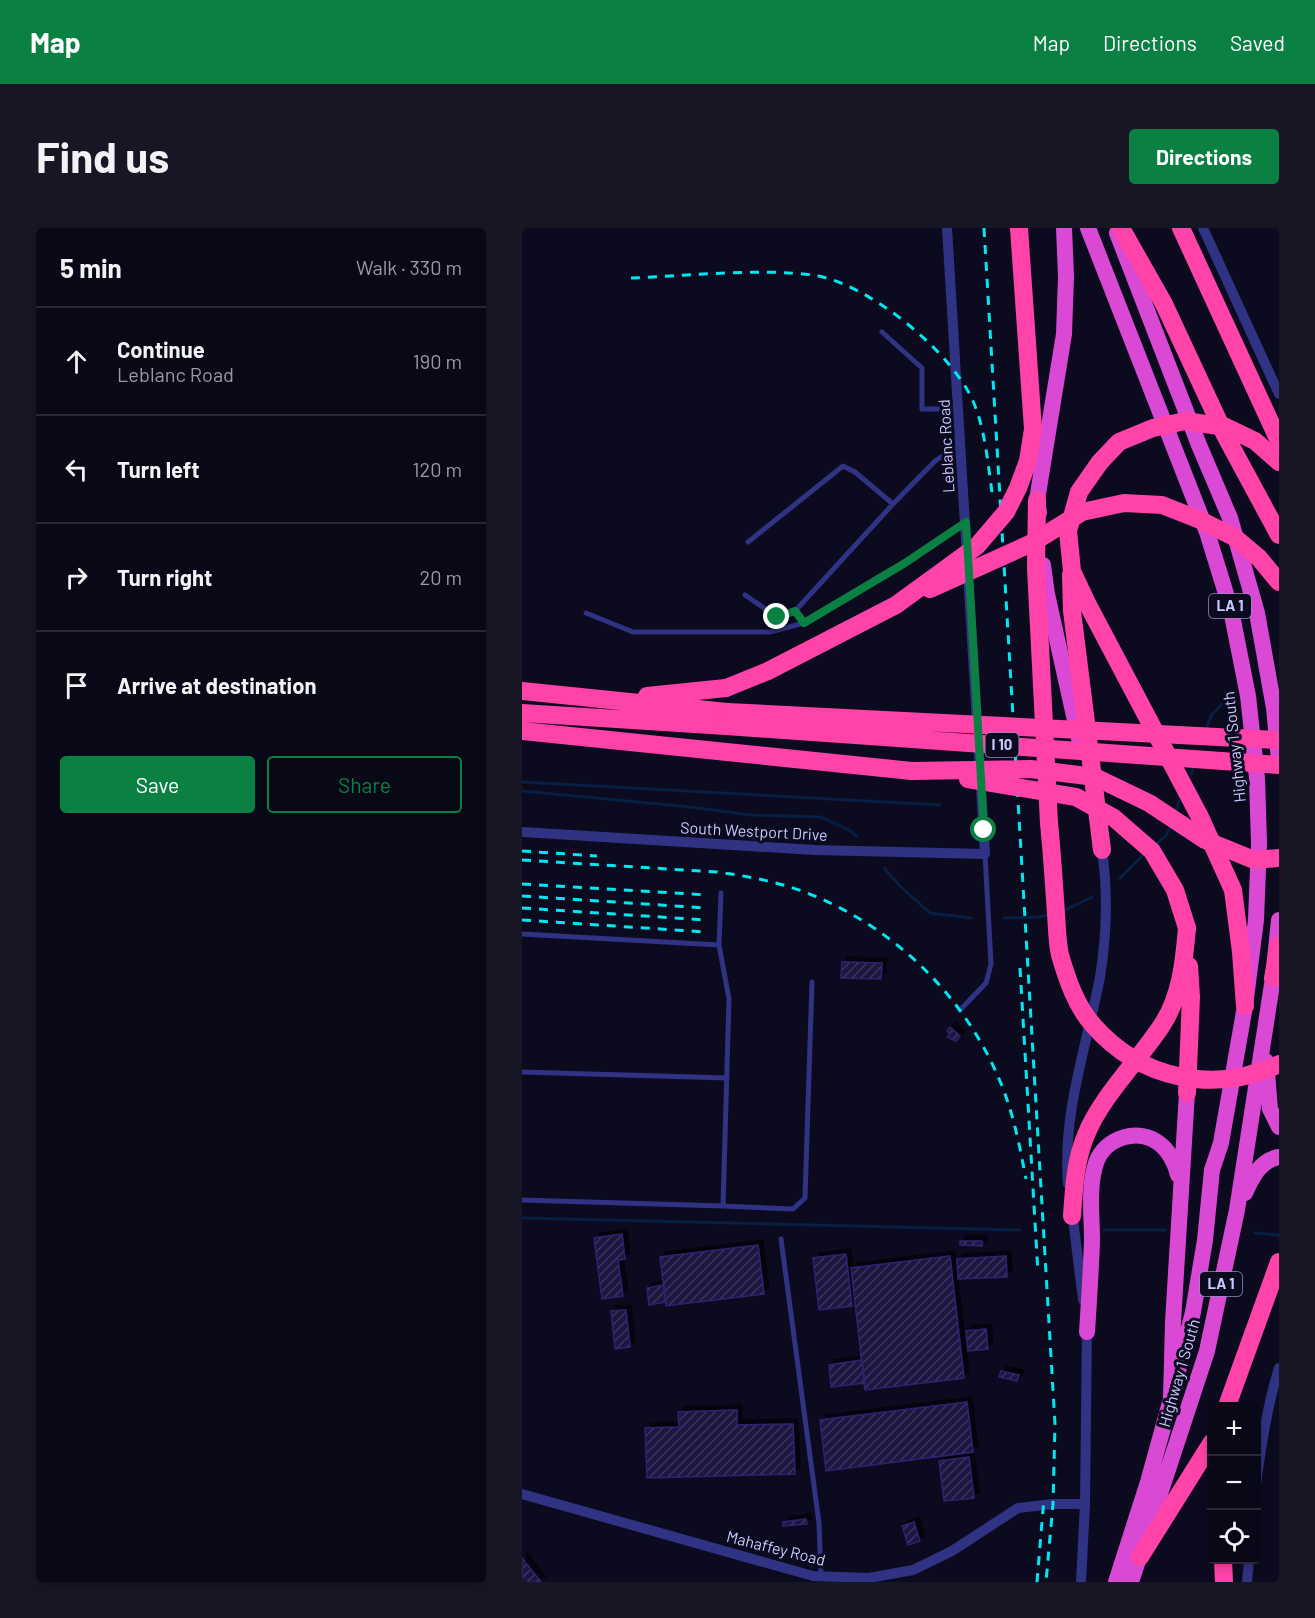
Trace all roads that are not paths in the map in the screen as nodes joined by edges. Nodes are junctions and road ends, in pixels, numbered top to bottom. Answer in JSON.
{"nodes":[{"id":1,"x":947,"y":228,"type":"edge"},
{"id":2,"x":1019,"y":228,"type":"edge"},
{"id":3,"x":1064,"y":228,"type":"edge"},
{"id":4,"x":1088,"y":228,"type":"edge"},
{"id":5,"x":1115,"y":228,"type":"edge"},
{"id":6,"x":1121,"y":228,"type":"edge"},
{"id":7,"x":1181,"y":228,"type":"edge"},
{"id":8,"x":1203,"y":228,"type":"edge"},
{"id":9,"x":882,"y":332,"type":"dead end"},
{"id":10,"x":1279,"y":394,"type":"edge"},
{"id":11,"x":959,"y":409,"type":"junction"},
{"id":12,"x":1279,"y":441,"type":"edge"},
{"id":13,"x":961,"y":444,"type":"junction"},
{"id":14,"x":1279,"y":462,"type":"edge"},
{"id":15,"x":1038,"y":500,"type":"junction"},
{"id":16,"x":893,"y":504,"type":"junction"},
{"id":17,"x":966,"y":522,"type":"junction"},
{"id":18,"x":1279,"y":535,"type":"edge"},
{"id":19,"x":748,"y":542,"type":"dead end"},
{"id":20,"x":1072,"y":571,"type":"junction"},
{"id":21,"x":1279,"y":582,"type":"edge"},
{"id":22,"x":745,"y":595,"type":"dead end"},
{"id":23,"x":896,"y":605,"type":"junction"},
{"id":24,"x":795,"y":611,"type":"junction"},
{"id":25,"x":586,"y":613,"type":"dead end"},
{"id":26,"x":804,"y":623,"type":"junction"},
{"id":27,"x":522,"y":691,"type":"edge"},
{"id":28,"x":608,"y":700,"type":"junction"},
{"id":29,"x":522,"y":713,"type":"edge"},
{"id":30,"x":726,"y":719,"type":"junction"},
{"id":31,"x":522,"y":731,"type":"edge"},
{"id":32,"x":1279,"y":740,"type":"edge"},
{"id":33,"x":1279,"y":762,"type":"edge"},
{"id":34,"x":912,"y":771,"type":"junction"},
{"id":35,"x":522,"y":832,"type":"edge"},
{"id":36,"x":1102,"y":850,"type":"junction"},
{"id":37,"x":985,"y":854,"type":"junction"},
{"id":38,"x":1279,"y":858,"type":"edge"},
{"id":39,"x":722,"y":893,"type":"dead end"},
{"id":40,"x":1279,"y":921,"type":"edge"},
{"id":41,"x":1187,"y":928,"type":"junction"},
{"id":42,"x":522,"y":934,"type":"edge"},
{"id":43,"x":719,"y":945,"type":"junction"},
{"id":44,"x":1279,"y":945,"type":"edge"},
{"id":45,"x":1274,"y":978,"type":"junction"},
{"id":46,"x":812,"y":982,"type":"dead end"},
{"id":47,"x":1245,"y":1006,"type":"junction"},
{"id":48,"x":960,"y":1010,"type":"dead end"},
{"id":49,"x":1264,"y":1038,"type":"junction"},
{"id":50,"x":1279,"y":1064,"type":"edge"},
{"id":51,"x":522,"y":1072,"type":"edge"},
{"id":52,"x":727,"y":1078,"type":"junction"},
{"id":53,"x":1187,"y":1093,"type":"joint"},
{"id":54,"x":1279,"y":1127,"type":"edge"},
{"id":55,"x":1279,"y":1158,"type":"edge"},
{"id":56,"x":1180,"y":1183,"type":"junction"},
{"id":57,"x":522,"y":1200,"type":"edge"},
{"id":58,"x":723,"y":1206,"type":"junction"},
{"id":59,"x":1237,"y":1210,"type":"junction"},
{"id":60,"x":1072,"y":1216,"type":"junction"},
{"id":61,"x":782,"y":1239,"type":"dead end"},
{"id":62,"x":1279,"y":1262,"type":"edge"},
{"id":63,"x":1257,"y":1327,"type":"junction"},
{"id":64,"x":1087,"y":1332,"type":"junction"},
{"id":65,"x":1279,"y":1368,"type":"edge"},
{"id":66,"x":1171,"y":1399,"type":"junction"},
{"id":67,"x":1229,"y":1402,"type":"edge"},
{"id":68,"x":1242,"y":1402,"type":"edge"},
{"id":69,"x":1207,"y":1450,"type":"edge"},
{"id":70,"x":1260,"y":1456,"type":"edge"},
{"id":71,"x":522,"y":1494,"type":"edge"},
{"id":72,"x":1085,"y":1504,"type":"junction"},
{"id":73,"x":1140,"y":1557,"type":"junction"},
{"id":74,"x":1223,"y":1564,"type":"edge"},
{"id":75,"x":1249,"y":1564,"type":"edge"},
{"id":76,"x":821,"y":1576,"type":"junction"},
{"id":77,"x":1081,"y":1582,"type":"edge"},
{"id":78,"x":1116,"y":1582,"type":"edge"},
{"id":79,"x":1131,"y":1582,"type":"edge"},
{"id":80,"x":1224,"y":1582,"type":"edge"},
{"id":81,"x":1247,"y":1582,"type":"edge"}],
"edges":[{"from":1,"to":11,"type":"street","name":"Leblanc Road"},
{"from":2,"to":23,"type":"highway","bridge":true},
{"from":3,"to":15,"type":"highway"},
{"from":4,"to":47,"type":"highway","name":"Highway 1 South","number":"LA 1"},
{"from":5,"to":33,"type":"highway","number":"LA 1"},
{"from":6,"to":18,"type":"highway"},
{"from":7,"to":12,"type":"highway"},
{"from":8,"to":10,"type":"street"},
{"from":9,"to":11,"type":"lane"},
{"from":11,"to":13,"type":"street","name":"Leblanc Road"},
{"from":13,"to":16,"type":"lane"},
{"from":13,"to":17,"type":"street","name":"Leblanc Road"},
{"from":14,"to":20,"type":"highway","bridge":true},
{"from":15,"to":36,"type":"highway"},
{"from":15,"to":50,"type":"highway","bridge":true},
{"from":16,"to":19,"type":"lane"},
{"from":16,"to":24,"type":"lane"},
{"from":17,"to":26,"type":"lane"},
{"from":17,"to":37,"type":"street","name":"Leblanc Road"},
{"from":20,"to":36,"type":"highway"},
{"from":20,"to":47,"type":"highway"},
{"from":21,"to":23,"type":"highway","bridge":true},
{"from":22,"to":24,"type":"lane"},
{"from":23,"to":28,"type":"highway","bridge":true},
{"from":24,"to":26,"type":"lane"},
{"from":25,"to":26,"type":"lane"},
{"from":27,"to":28,"type":"highway","number":"I 10"},
{"from":28,"to":30,"type":"highway","number":"I 10"},
{"from":29,"to":30,"type":"highway","number":"I 10"},
{"from":30,"to":32,"type":"highway","number":"I 10","bridge":true},
{"from":30,"to":33,"type":"highway","number":"I 10","bridge":true},
{"from":31,"to":34,"type":"highway"},
{"from":34,"to":38,"type":"highway","bridge":true},
{"from":34,"to":41,"type":"highway","bridge":true},
{"from":35,"to":37,"type":"street","name":"South Westport Drive"},
{"from":36,"to":60,"type":"street"},
{"from":37,"to":48,"type":"lane"},
{"from":39,"to":43,"type":"lane"},
{"from":40,"to":45,"type":"highway","name":"Highway 1 South","number":"LA 1"},
{"from":41,"to":53,"type":"highway"},
{"from":41,"to":60,"type":"highway"},
{"from":42,"to":43,"type":"lane"},
{"from":43,"to":52,"type":"lane"},
{"from":44,"to":45,"type":"highway"},
{"from":45,"to":49,"type":"highway","name":"Highway 1 South","number":"LA 1"},
{"from":46,"to":58,"type":"lane"},
{"from":47,"to":66,"type":"highway","name":"Highway 1 South","number":"LA 1"},
{"from":49,"to":54,"type":"highway"},
{"from":49,"to":59,"type":"highway","name":"Highway 1 South","number":"LA 1"},
{"from":51,"to":52,"type":"lane"},
{"from":52,"to":58,"type":"lane"},
{"from":53,"to":56,"type":"highway"},
{"from":55,"to":59,"type":"highway"},
{"from":56,"to":64,"type":"highway"},
{"from":56,"to":66,"type":"highway"},
{"from":57,"to":58,"type":"lane"},
{"from":59,"to":73,"type":"highway","name":"Highway 1 South","number":"LA 1"},
{"from":60,"to":64,"type":"street"},
{"from":61,"to":76,"type":"lane"},
{"from":62,"to":63,"type":"highway"},
{"from":63,"to":67,"type":"highway"},
{"from":63,"to":68,"type":"highway"},
{"from":64,"to":72,"type":"street"},
{"from":65,"to":70,"type":"street"},
{"from":66,"to":78,"type":"highway"},
{"from":69,"to":73,"type":"highway"},
{"from":71,"to":76,"type":"street","name":"Mahaffey Road"},
{"from":72,"to":76,"type":"street","name":"Mahaffey Road"},
{"from":72,"to":77,"type":"street"},
{"from":73,"to":79,"type":"highway","name":"Highway 1 South","number":"LA 1"},
{"from":74,"to":80,"type":"highway"},
{"from":75,"to":81,"type":"street"}]}
